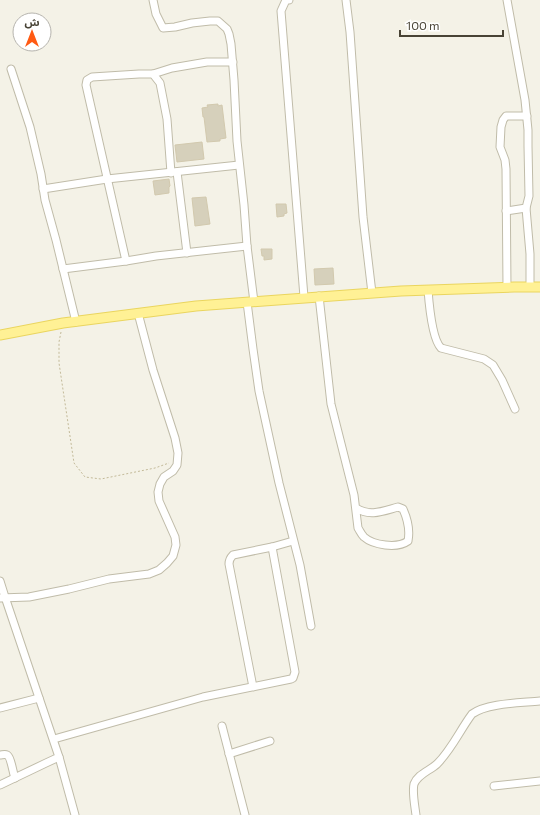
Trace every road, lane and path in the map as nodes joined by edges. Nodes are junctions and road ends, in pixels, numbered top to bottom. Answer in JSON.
{"nodes":[{"id":1,"x":153,"y":0,"type":"edge"},
{"id":2,"x":289,"y":0,"type":"edge"},
{"id":3,"x":346,"y":0,"type":"edge"},
{"id":4,"x":507,"y":0,"type":"edge"},
{"id":5,"x":233,"y":62,"type":"junction"},
{"id":6,"x":11,"y":69,"type":"dead end"},
{"id":7,"x":153,"y":74,"type":"junction"},
{"id":8,"x":527,"y":116,"type":"junction"},
{"id":9,"x":240,"y":165,"type":"junction"},
{"id":10,"x":174,"y":172,"type":"junction"},
{"id":11,"x":107,"y":180,"type":"junction"},
{"id":12,"x":43,"y":189,"type":"junction"},
{"id":13,"x":526,"y":208,"type":"junction"},
{"id":14,"x":506,"y":211,"type":"junction"},
{"id":15,"x":247,"y":246,"type":"junction"},
{"id":16,"x":188,"y":253,"type":"junction"},
{"id":17,"x":126,"y":261,"type":"junction"},
{"id":18,"x":63,"y":269,"type":"junction"},
{"id":19,"x":507,"y":287,"type":"junction"},
{"id":20,"x":530,"y":287,"type":"junction"},
{"id":21,"x":540,"y":287,"type":"edge"},
{"id":22,"x":428,"y":290,"type":"junction"},
{"id":23,"x":372,"y":293,"type":"junction"},
{"id":24,"x":319,"y":296,"type":"junction"},
{"id":25,"x":304,"y":298,"type":"junction"},
{"id":26,"x":250,"y":302,"type":"junction"},
{"id":27,"x":138,"y":313,"type":"junction"},
{"id":28,"x":76,"y":322,"type":"junction"},
{"id":29,"x":63,"y":323,"type":"junction"},
{"id":30,"x":0,"y":335,"type":"edge"},
{"id":31,"x":515,"y":409,"type":"dead end"},
{"id":32,"x":178,"y":460,"type":"junction"},
{"id":33,"x":356,"y":508,"type":"junction"},
{"id":34,"x":293,"y":541,"type":"junction"},
{"id":35,"x":272,"y":547,"type":"junction"},
{"id":36,"x":0,"y":581,"type":"edge"},
{"id":37,"x":2,"y":597,"type":"edge"},
{"id":38,"x":311,"y":626,"type":"dead end"},
{"id":39,"x":253,"y":687,"type":"junction"},
{"id":40,"x":39,"y":698,"type":"junction"},
{"id":41,"x":540,"y":701,"type":"edge"},
{"id":42,"x":0,"y":708,"type":"edge"},
{"id":43,"x":222,"y":726,"type":"dead end"},
{"id":44,"x":54,"y":739,"type":"junction"},
{"id":45,"x":270,"y":741,"type":"dead end"},
{"id":46,"x":229,"y":754,"type":"junction"},
{"id":47,"x":0,"y":755,"type":"edge"},
{"id":48,"x":59,"y":757,"type":"junction"},
{"id":49,"x":15,"y":778,"type":"junction"},
{"id":50,"x":540,"y":781,"type":"edge"},
{"id":51,"x":0,"y":785,"type":"edge"},
{"id":52,"x":494,"y":786,"type":"dead end"},
{"id":53,"x":75,"y":815,"type":"edge"},
{"id":54,"x":245,"y":815,"type":"edge"},
{"id":55,"x":416,"y":815,"type":"edge"}],
"edges":[{"from":1,"to":5,"type":"street"},
{"from":2,"to":25,"type":"street"},
{"from":3,"to":23,"type":"street"},
{"from":4,"to":8,"type":"street"},
{"from":5,"to":7,"type":"street"},
{"from":5,"to":9,"type":"street"},
{"from":6,"to":12,"type":"street"},
{"from":7,"to":10,"type":"street"},
{"from":7,"to":11,"type":"street"},
{"from":8,"to":13,"type":"street"},
{"from":8,"to":14,"type":"street"},
{"from":9,"to":10,"type":"street"},
{"from":9,"to":15,"type":"street"},
{"from":10,"to":11,"type":"street"},
{"from":10,"to":16,"type":"street"},
{"from":11,"to":12,"type":"street"},
{"from":11,"to":17,"type":"street"},
{"from":12,"to":18,"type":"street"},
{"from":13,"to":14,"type":"street"},
{"from":13,"to":20,"type":"street"},
{"from":14,"to":19,"type":"street"},
{"from":15,"to":16,"type":"street"},
{"from":15,"to":26,"type":"street"},
{"from":16,"to":17,"type":"street"},
{"from":17,"to":18,"type":"street"},
{"from":18,"to":28,"type":"street"},
{"from":19,"to":20,"type":"main road"},
{"from":19,"to":22,"type":"main road"},
{"from":20,"to":21,"type":"main road"},
{"from":22,"to":23,"type":"main road"},
{"from":22,"to":31,"type":"street"},
{"from":23,"to":24,"type":"main road"},
{"from":24,"to":25,"type":"main road"},
{"from":24,"to":33,"type":"street"},
{"from":25,"to":26,"type":"main road"},
{"from":26,"to":27,"type":"main road"},
{"from":26,"to":34,"type":"street"},
{"from":27,"to":28,"type":"main road"},
{"from":27,"to":32,"type":"street"},
{"from":28,"to":29,"type":"main road"},
{"from":29,"to":30,"type":"main road"},
{"from":29,"to":32,"type":"path"},
{"from":32,"to":37,"type":"street"},
{"from":33,"to":33,"type":"street"},
{"from":34,"to":35,"type":"street"},
{"from":34,"to":38,"type":"street"},
{"from":35,"to":39,"type":"street"},
{"from":35,"to":39,"type":"street"},
{"from":36,"to":37,"type":"street"},
{"from":37,"to":40,"type":"street"},
{"from":39,"to":44,"type":"street"},
{"from":40,"to":42,"type":"street"},
{"from":40,"to":44,"type":"street"},
{"from":41,"to":55,"type":"street"},
{"from":43,"to":46,"type":"street"},
{"from":44,"to":48,"type":"street"},
{"from":45,"to":46,"type":"street"},
{"from":46,"to":54,"type":"street"},
{"from":47,"to":49,"type":"street"},
{"from":48,"to":49,"type":"street"},
{"from":48,"to":53,"type":"street"},
{"from":49,"to":51,"type":"street"},
{"from":50,"to":52,"type":"street"}]}
